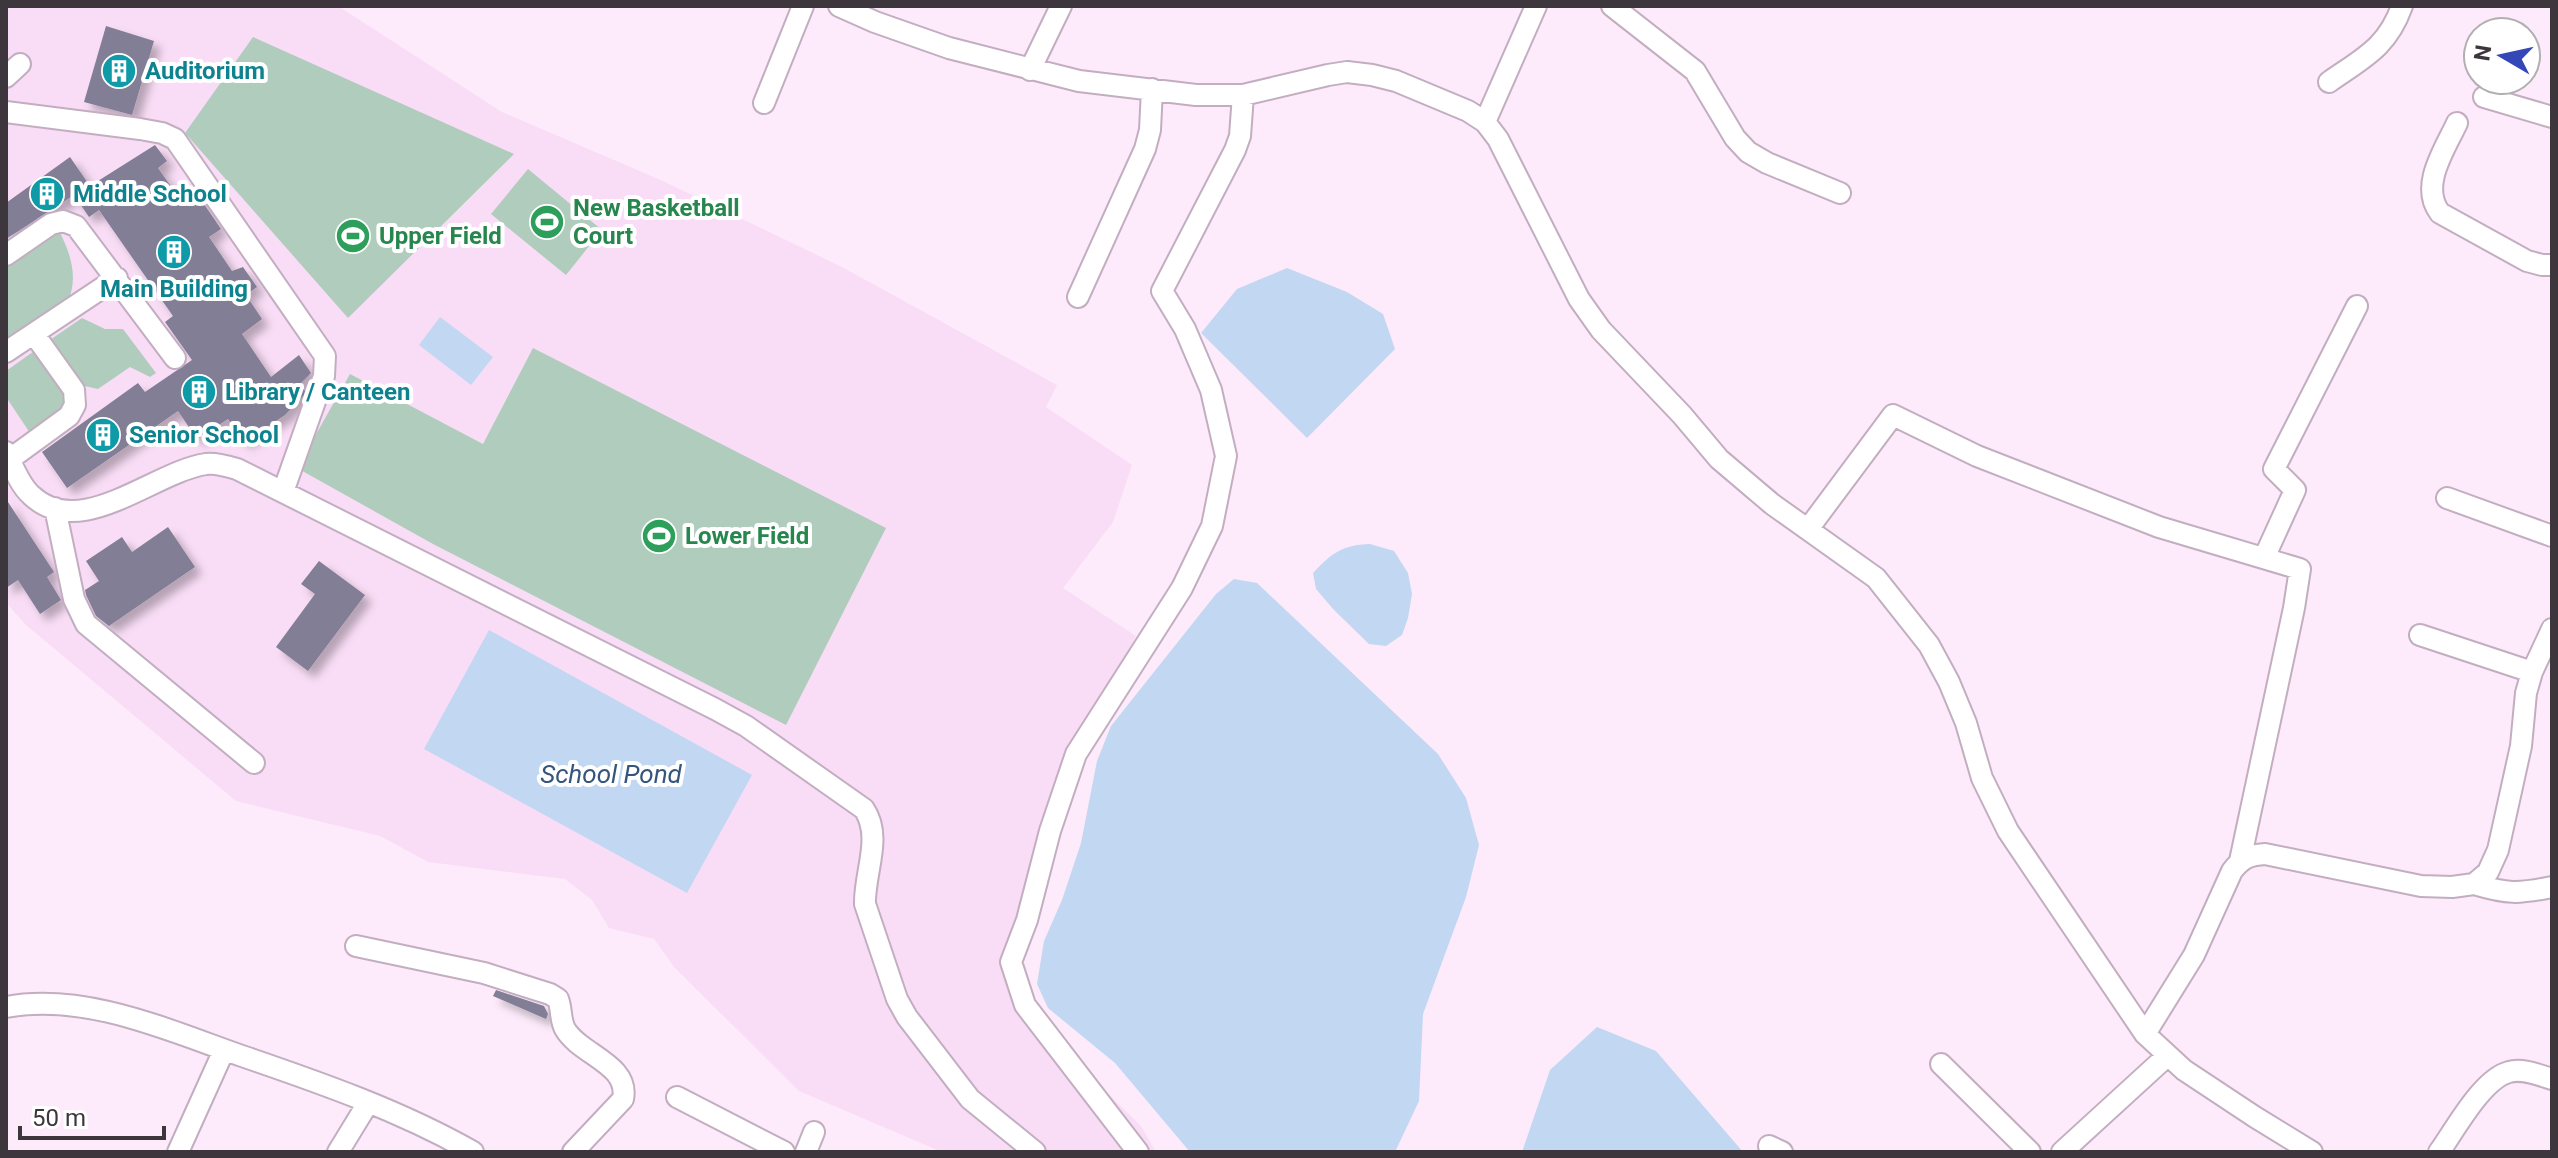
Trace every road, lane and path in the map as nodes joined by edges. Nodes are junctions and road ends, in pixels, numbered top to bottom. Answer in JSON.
{"nodes":[{"id":1,"x":803,"y":6,"type":"edge"},
{"id":2,"x":839,"y":6,"type":"edge"},
{"id":3,"x":1061,"y":6,"type":"edge"},
{"id":4,"x":1536,"y":6,"type":"edge"},
{"id":5,"x":1612,"y":6,"type":"edge"},
{"id":6,"x":2402,"y":6,"type":"edge"},
{"id":7,"x":1030,"y":70,"type":"junction"},
{"id":8,"x":2329,"y":82,"type":"dead end"},
{"id":9,"x":1152,"y":89,"type":"junction"},
{"id":10,"x":1243,"y":95,"type":"junction"},
{"id":11,"x":2484,"y":97,"type":"dead end"},
{"id":12,"x":764,"y":103,"type":"dead end"},
{"id":13,"x":6,"y":112,"type":"edge"},
{"id":14,"x":2552,"y":117,"type":"edge"},
{"id":15,"x":1485,"y":122,"type":"junction"},
{"id":16,"x":2457,"y":123,"type":"dead end"},
{"id":17,"x":1840,"y":193,"type":"dead end"},
{"id":18,"x":6,"y":255,"type":"edge"},
{"id":19,"x":2552,"y":265,"type":"edge"},
{"id":20,"x":117,"y":278,"type":"junction"},
{"id":21,"x":1078,"y":297,"type":"dead end"},
{"id":22,"x":2357,"y":306,"type":"dead end"},
{"id":23,"x":34,"y":334,"type":"junction"},
{"id":24,"x":6,"y":352,"type":"edge"},
{"id":25,"x":175,"y":358,"type":"dead end"},
{"id":26,"x":8,"y":456,"type":"edge"},
{"id":27,"x":283,"y":492,"type":"junction"},
{"id":28,"x":2447,"y":498,"type":"dead end"},
{"id":29,"x":55,"y":508,"type":"junction"},
{"id":30,"x":1808,"y":529,"type":"junction"},
{"id":31,"x":2552,"y":536,"type":"edge"},
{"id":32,"x":2264,"y":558,"type":"junction"},
{"id":33,"x":2552,"y":629,"type":"edge"},
{"id":34,"x":2420,"y":635,"type":"dead end"},
{"id":35,"x":2532,"y":672,"type":"junction"},
{"id":36,"x":254,"y":763,"type":"dead end"},
{"id":37,"x":2240,"y":861,"type":"junction"},
{"id":38,"x":2474,"y":884,"type":"junction"},
{"id":39,"x":2552,"y":887,"type":"edge"},
{"id":40,"x":356,"y":946,"type":"dead end"},
{"id":41,"x":6,"y":1007,"type":"edge"},
{"id":42,"x":2145,"y":1034,"type":"junction"},
{"id":43,"x":224,"y":1050,"type":"junction"},
{"id":44,"x":2167,"y":1056,"type":"junction"},
{"id":45,"x":1941,"y":1064,"type":"dead end"},
{"id":46,"x":2552,"y":1079,"type":"edge"},
{"id":47,"x":677,"y":1097,"type":"dead end"},
{"id":48,"x":368,"y":1103,"type":"junction"},
{"id":49,"x":814,"y":1132,"type":"dead end"},
{"id":50,"x":178,"y":1152,"type":"edge"},
{"id":51,"x":338,"y":1152,"type":"edge"},
{"id":52,"x":473,"y":1152,"type":"edge"},
{"id":53,"x":573,"y":1152,"type":"edge"},
{"id":54,"x":784,"y":1152,"type":"edge"},
{"id":55,"x":806,"y":1152,"type":"edge"},
{"id":56,"x":1035,"y":1152,"type":"edge"},
{"id":57,"x":1138,"y":1152,"type":"edge"},
{"id":58,"x":2030,"y":1152,"type":"edge"},
{"id":59,"x":2062,"y":1152,"type":"edge"},
{"id":60,"x":2312,"y":1152,"type":"edge"},
{"id":61,"x":2439,"y":1152,"type":"edge"}],
"edges":[{"from":1,"to":12,"type":"street"},
{"from":2,"to":7,"type":"street"},
{"from":3,"to":7,"type":"street"},
{"from":4,"to":15,"type":"street"},
{"from":5,"to":17,"type":"street"},
{"from":6,"to":8,"type":"street"},
{"from":7,"to":9,"type":"street"},
{"from":9,"to":10,"type":"street"},
{"from":9,"to":21,"type":"street"},
{"from":10,"to":15,"type":"street"},
{"from":10,"to":57,"type":"street"},
{"from":11,"to":14,"type":"street"},
{"from":13,"to":27,"type":"street"},
{"from":15,"to":30,"type":"street"},
{"from":16,"to":19,"type":"street"},
{"from":18,"to":20,"type":"street"},
{"from":20,"to":23,"type":"street"},
{"from":20,"to":25,"type":"street"},
{"from":22,"to":32,"type":"street"},
{"from":23,"to":24,"type":"street"},
{"from":23,"to":26,"type":"street"},
{"from":26,"to":29,"type":"street"},
{"from":27,"to":29,"type":"street"},
{"from":27,"to":56,"type":"street"},
{"from":28,"to":31,"type":"street"},
{"from":29,"to":36,"type":"street"},
{"from":30,"to":32,"type":"street"},
{"from":30,"to":42,"type":"street"},
{"from":32,"to":37,"type":"street"},
{"from":33,"to":35,"type":"street"},
{"from":34,"to":35,"type":"street"},
{"from":35,"to":38,"type":"street"},
{"from":37,"to":38,"type":"street"},
{"from":37,"to":42,"type":"street"},
{"from":38,"to":39,"type":"street"},
{"from":40,"to":53,"type":"street"},
{"from":41,"to":43,"type":"street"},
{"from":42,"to":44,"type":"street"},
{"from":43,"to":48,"type":"street"},
{"from":43,"to":50,"type":"street"},
{"from":44,"to":59,"type":"street"},
{"from":44,"to":60,"type":"street"},
{"from":45,"to":58,"type":"street"},
{"from":46,"to":61,"type":"street"},
{"from":47,"to":54,"type":"street"},
{"from":48,"to":51,"type":"street"},
{"from":48,"to":52,"type":"street"},
{"from":49,"to":55,"type":"street"}]}
